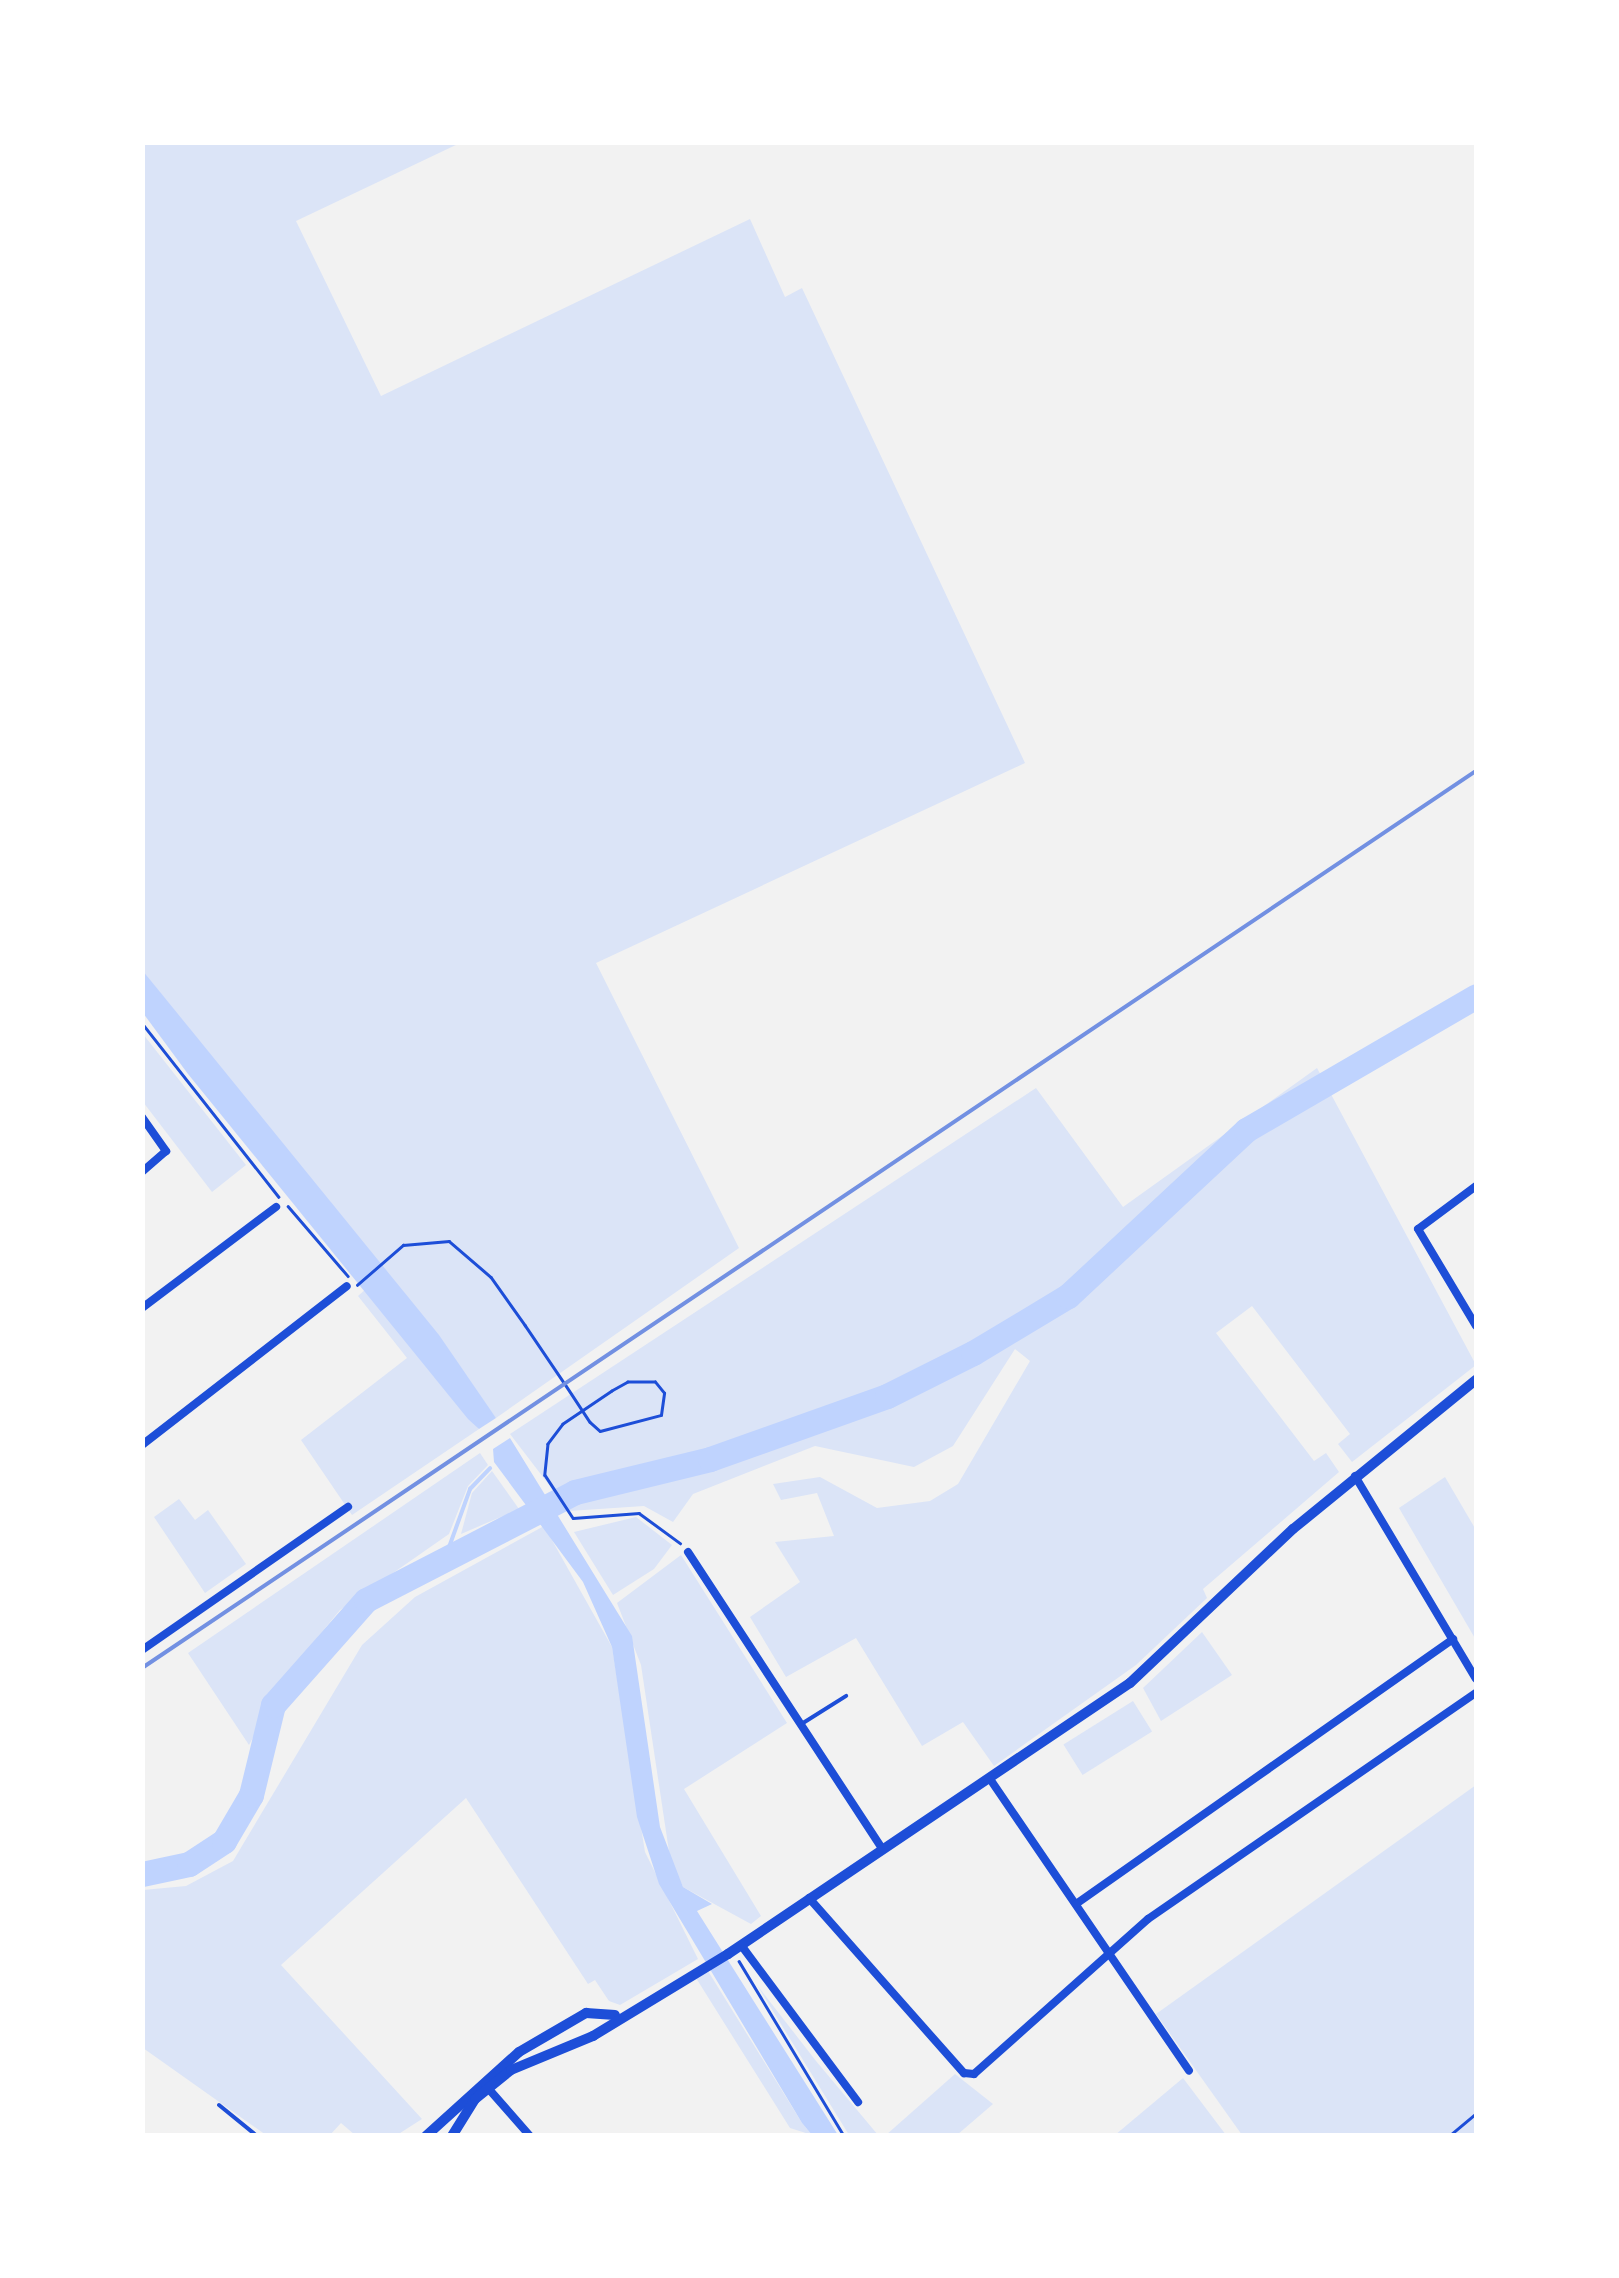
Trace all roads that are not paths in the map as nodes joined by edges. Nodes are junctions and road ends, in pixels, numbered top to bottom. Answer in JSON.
{"nodes":[{"id":1,"x":142,"y":1117,"type":"edge"},
{"id":2,"x":142,"y":1172,"type":"edge"},
{"id":3,"x":1476,"y":1186,"type":"edge"},
{"id":4,"x":276,"y":1207,"type":"dead end"},
{"id":5,"x":352,"y":1285,"type":"road end"},
{"id":6,"x":142,"y":1308,"type":"edge"},
{"id":7,"x":1476,"y":1326,"type":"edge"},
{"id":8,"x":1476,"y":1380,"type":"edge"},
{"id":9,"x":142,"y":1445,"type":"edge"},
{"id":10,"x":1355,"y":1476,"type":"junction"},
{"id":11,"x":348,"y":1508,"type":"dead end"},
{"id":12,"x":688,"y":1552,"type":"road end"},
{"id":13,"x":1453,"y":1639,"type":"junction"},
{"id":14,"x":142,"y":1650,"type":"edge"},
{"id":15,"x":1476,"y":1679,"type":"edge"},
{"id":16,"x":1476,"y":1692,"type":"edge"},
{"id":17,"x":846,"y":1696,"type":"dead end"},
{"id":18,"x":803,"y":1723,"type":"junction"},
{"id":19,"x":990,"y":1779,"type":"junction"},
{"id":20,"x":882,"y":1848,"type":"junction"},
{"id":21,"x":809,"y":1898,"type":"junction"},
{"id":22,"x":1076,"y":1904,"type":"junction"},
{"id":23,"x":741,"y":1944,"type":"junction"},
{"id":24,"x":1110,"y":1958,"type":"junction"},
{"id":25,"x":615,"y":2015,"type":"junction"},
{"id":26,"x":1189,"y":2070,"type":"dead end"},
{"id":27,"x":488,"y":2087,"type":"junction"},
{"id":28,"x":858,"y":2102,"type":"dead end"},
{"id":29,"x":219,"y":2105,"type":"dead end"},
{"id":30,"x":256,"y":2136,"type":"edge"},
{"id":31,"x":426,"y":2136,"type":"edge"},
{"id":32,"x":452,"y":2136,"type":"edge"},
{"id":33,"x":530,"y":2136,"type":"edge"}],
"edges":[{"from":1,"to":2,"type":"street"},
{"from":3,"to":7,"type":"street"},
{"from":4,"to":6,"type":"street"},
{"from":5,"to":9,"type":"street"},
{"from":8,"to":10,"type":"street"},
{"from":10,"to":13,"type":"street"},
{"from":10,"to":19,"type":"street"},
{"from":11,"to":14,"type":"street"},
{"from":12,"to":18,"type":"street"},
{"from":13,"to":15,"type":"street"},
{"from":13,"to":22,"type":"street"},
{"from":16,"to":24,"type":"street"},
{"from":17,"to":18,"type":"lane"},
{"from":18,"to":20,"type":"street"},
{"from":19,"to":20,"type":"street"},
{"from":19,"to":22,"type":"street"},
{"from":20,"to":21,"type":"street"},
{"from":21,"to":23,"type":"street"},
{"from":21,"to":24,"type":"street"},
{"from":22,"to":24,"type":"street"},
{"from":23,"to":25,"type":"street"},
{"from":23,"to":28,"type":"street"},
{"from":24,"to":26,"type":"street"},
{"from":25,"to":27,"type":"street"},
{"from":25,"to":31,"type":"street"},
{"from":27,"to":32,"type":"street"},
{"from":27,"to":33,"type":"street"},
{"from":29,"to":30,"type":"lane"}]}
